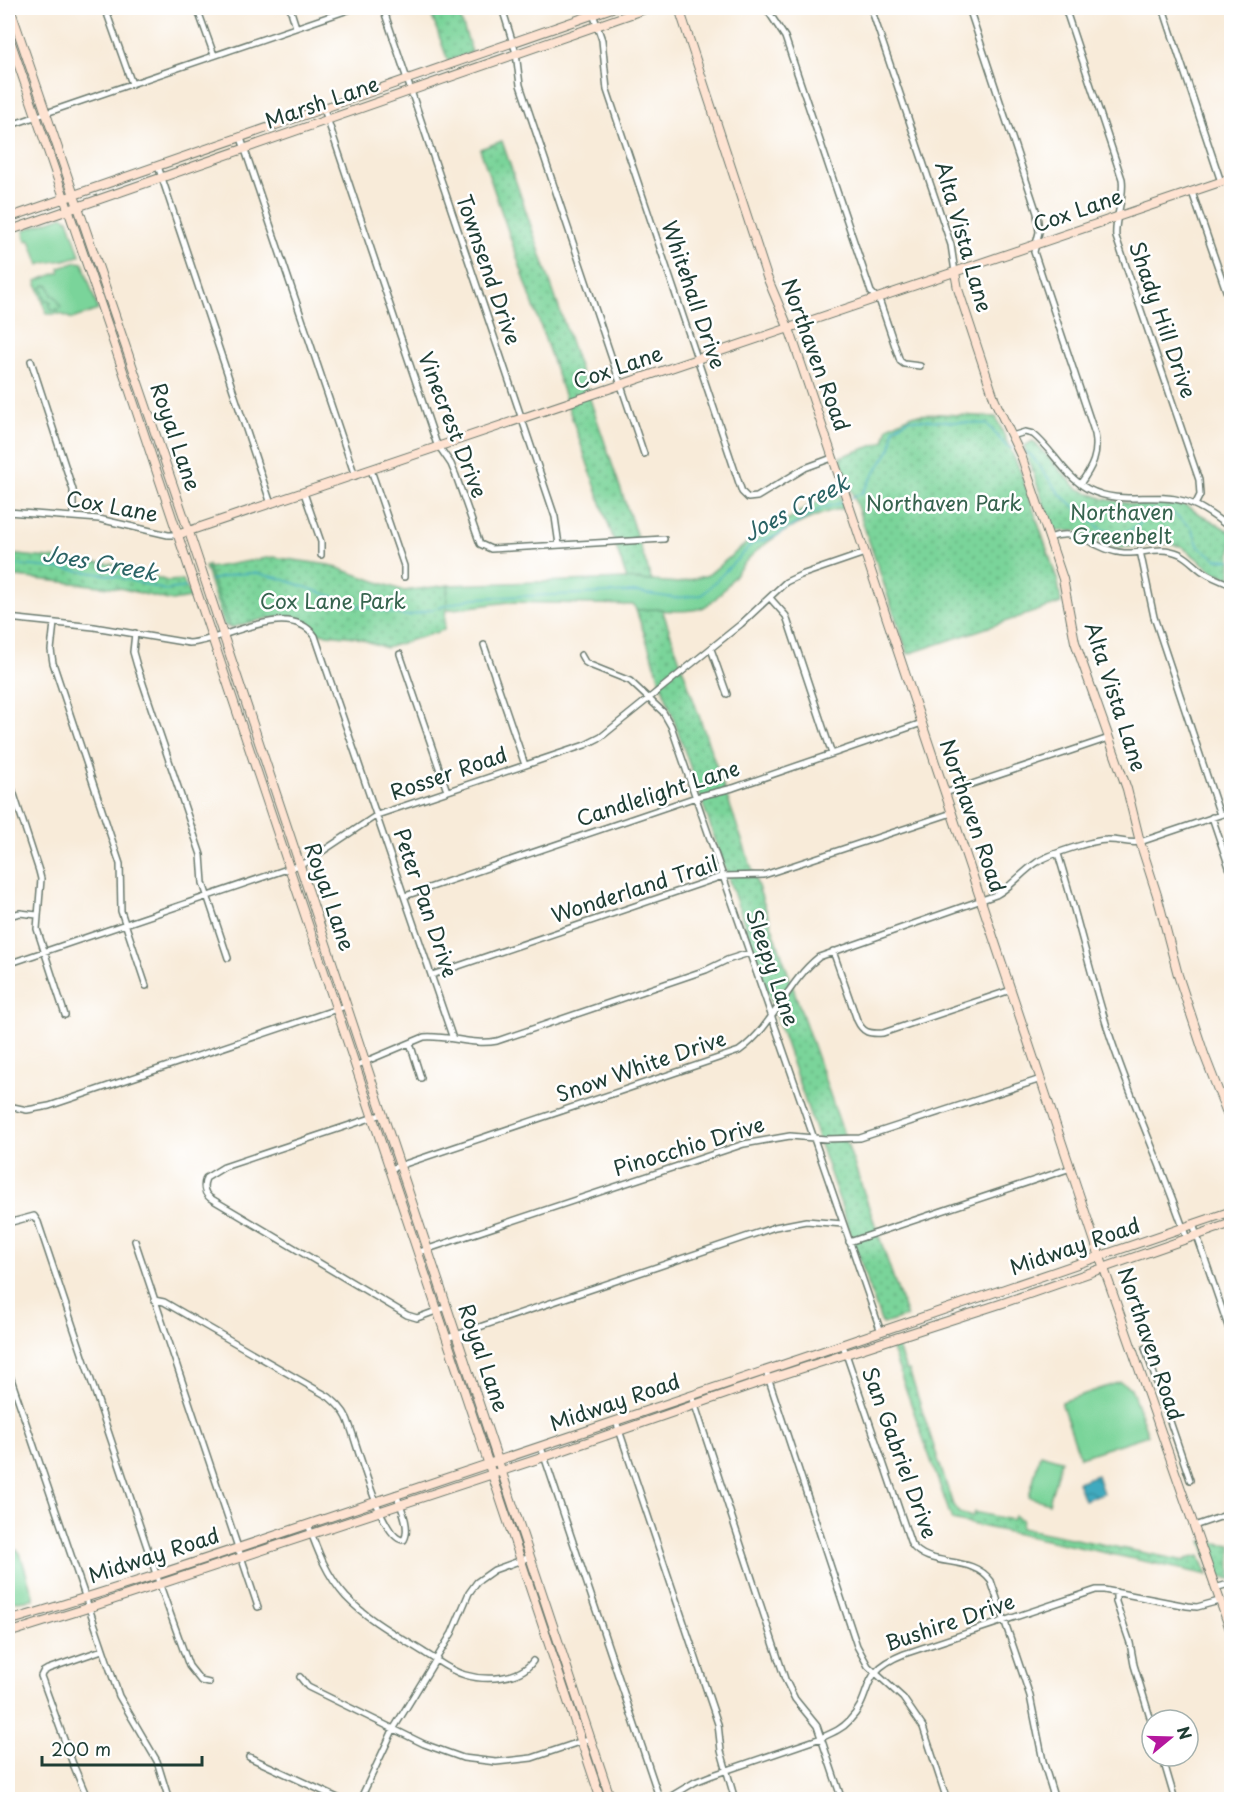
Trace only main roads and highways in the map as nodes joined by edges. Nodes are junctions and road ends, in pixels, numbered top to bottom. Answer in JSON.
{"nodes":[{"id":1,"x":10,"y":8,"type":"edge"},
{"id":2,"x":612,"y":8,"type":"edge"},
{"id":3,"x":648,"y":8,"type":"edge"},
{"id":4,"x":679,"y":8,"type":"edge"},
{"id":5,"x":592,"y":11,"type":"edge"},
{"id":6,"x":8,"y":34,"type":"edge"},
{"id":7,"x":1232,"y":178,"type":"edge"},
{"id":8,"x":75,"y":195,"type":"junction"},
{"id":9,"x":64,"y":199,"type":"junction"},
{"id":10,"x":79,"y":207,"type":"junction"},
{"id":11,"x":68,"y":210,"type":"junction"},
{"id":12,"x":8,"y":218,"type":"edge"},
{"id":13,"x":8,"y":231,"type":"edge"},
{"id":14,"x":955,"y":272,"type":"junction"},
{"id":15,"x":119,"y":326,"type":"junction"},
{"id":16,"x":789,"y":328,"type":"junction"},
{"id":17,"x":109,"y":329,"type":"junction"},
{"id":18,"x":161,"y":454,"type":"junction"},
{"id":19,"x":150,"y":457,"type":"junction"},
{"id":20,"x":189,"y":532,"type":"junction"},
{"id":21,"x":177,"y":535,"type":"junction"},
{"id":22,"x":1232,"y":1126,"type":"edge"},
{"id":23,"x":1232,"y":1211,"type":"edge"},
{"id":24,"x":1232,"y":1223,"type":"edge"},
{"id":25,"x":1100,"y":1257,"type":"junction"},
{"id":26,"x":1104,"y":1267,"type":"junction"},
{"id":27,"x":475,"y":1387,"type":"junction"},
{"id":28,"x":465,"y":1391,"type":"junction"},
{"id":29,"x":499,"y":1461,"type":"junction"},
{"id":30,"x":489,"y":1464,"type":"junction"},
{"id":31,"x":502,"y":1470,"type":"junction"},
{"id":32,"x":492,"y":1474,"type":"junction"},
{"id":33,"x":8,"y":1621,"type":"edge"},
{"id":34,"x":8,"y":1633,"type":"edge"},
{"id":35,"x":1232,"y":1635,"type":"edge"},
{"id":36,"x":601,"y":1800,"type":"edge"},
{"id":37,"x":611,"y":1800,"type":"edge"}],
"edges":[{"from":1,"to":8,"type":"main road","name":"Royal Lane"},
{"from":2,"to":5,"type":"main road","name":"Marsh Lane"},
{"from":3,"to":10,"type":"main road","name":"Marsh Lane"},
{"from":4,"to":16,"type":"main road","name":"Northaven Road"},
{"from":5,"to":8,"type":"main road","name":"Marsh Lane"},
{"from":6,"to":9,"type":"main road","name":"Royal Lane"},
{"from":7,"to":14,"type":"main road","name":"Cox Lane"},
{"from":8,"to":9,"type":"main road","name":"Marsh Lane"},
{"from":8,"to":10,"type":"main road","name":"Royal Lane"},
{"from":9,"to":11,"type":"main road","name":"Royal Lane"},
{"from":9,"to":12,"type":"main road","name":"Marsh Lane"},
{"from":10,"to":11,"type":"main road","name":"Marsh Lane"},
{"from":10,"to":15,"type":"main road","name":"Royal Lane"},
{"from":11,"to":13,"type":"main road","name":"Marsh Lane"},
{"from":11,"to":17,"type":"main road","name":"Royal Lane"},
{"from":14,"to":16,"type":"main road","name":"Cox Lane"},
{"from":14,"to":22,"type":"main road","name":"Alta Vista Lane"},
{"from":15,"to":17,"type":"main road"},
{"from":15,"to":18,"type":"main road","name":"Royal Lane"},
{"from":16,"to":20,"type":"main road","name":"Cox Lane"},
{"from":16,"to":25,"type":"main road","name":"Northaven Road"},
{"from":17,"to":19,"type":"main road","name":"Royal Lane"},
{"from":18,"to":19,"type":"main road"},
{"from":18,"to":20,"type":"main road","name":"Royal Lane"},
{"from":19,"to":21,"type":"main road","name":"Royal Lane"},
{"from":20,"to":21,"type":"main road","name":"Cox Lane"},
{"from":20,"to":27,"type":"main road","name":"Royal Lane"},
{"from":21,"to":28,"type":"main road","name":"Royal Lane"},
{"from":23,"to":25,"type":"main road","name":"Midway Road"},
{"from":24,"to":26,"type":"main road","name":"Midway Road"},
{"from":25,"to":26,"type":"main road","name":"Northaven Road"},
{"from":25,"to":29,"type":"main road","name":"Midway Road"},
{"from":26,"to":31,"type":"main road","name":"Midway Road"},
{"from":26,"to":35,"type":"main road","name":"Northaven Road"},
{"from":27,"to":28,"type":"main road"},
{"from":27,"to":29,"type":"main road","name":"Royal Lane"},
{"from":28,"to":30,"type":"main road","name":"Royal Lane"},
{"from":29,"to":30,"type":"main road","name":"Midway Road"},
{"from":29,"to":31,"type":"main road","name":"Royal Lane"},
{"from":30,"to":32,"type":"main road","name":"Royal Lane"},
{"from":30,"to":33,"type":"main road","name":"Midway Road"},
{"from":31,"to":32,"type":"main road","name":"Midway Road"},
{"from":31,"to":37,"type":"main road","name":"Royal Lane"},
{"from":32,"to":34,"type":"main road","name":"Midway Road"},
{"from":32,"to":36,"type":"main road","name":"Royal Lane"}]}
